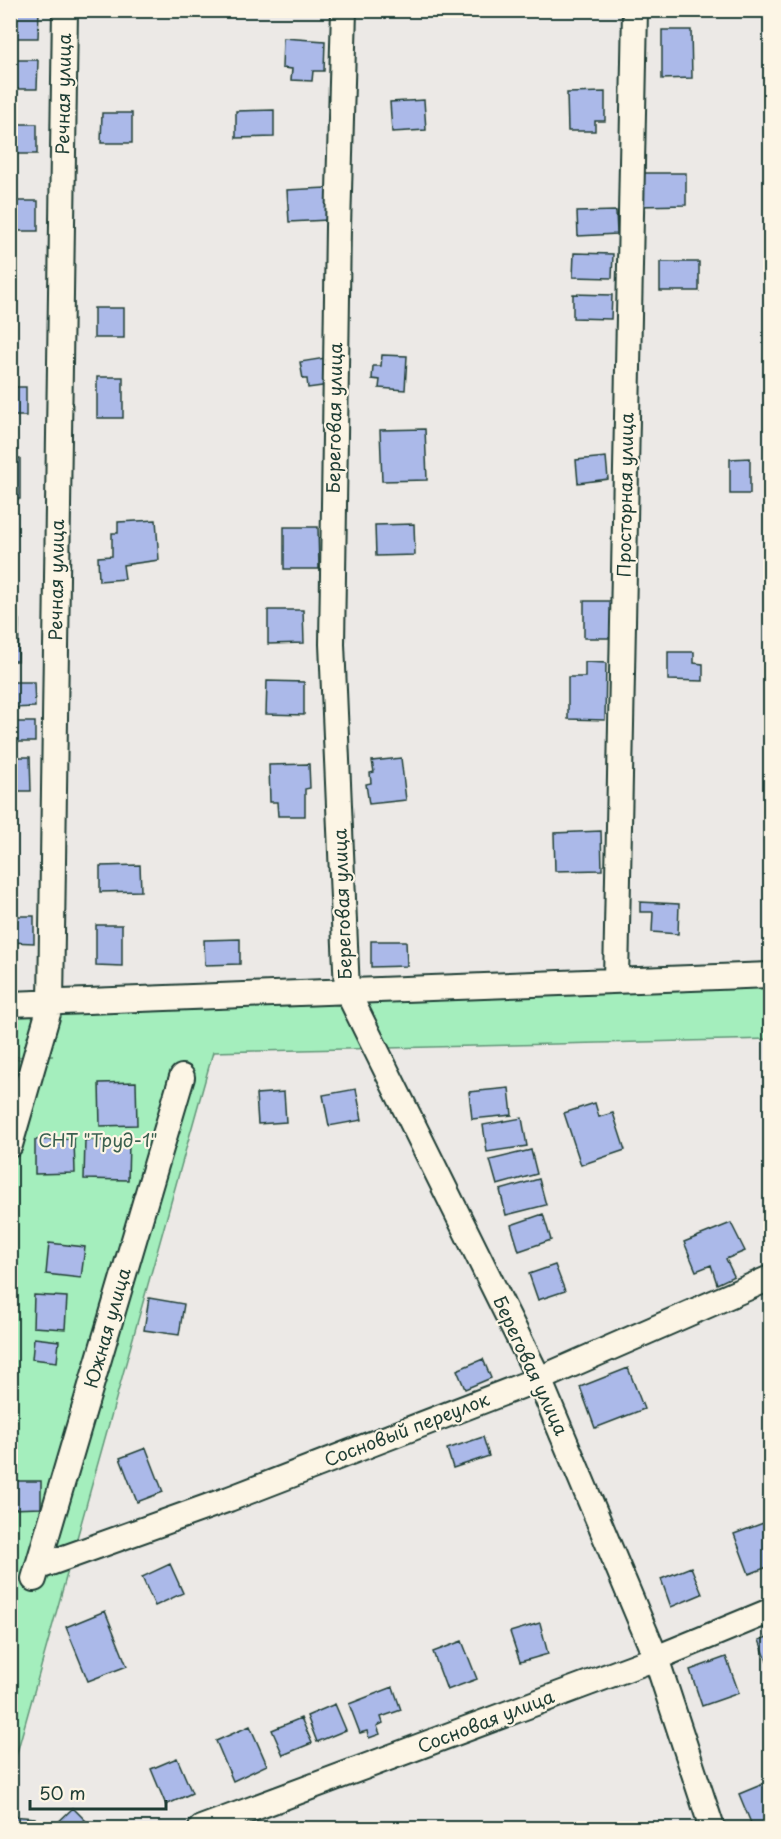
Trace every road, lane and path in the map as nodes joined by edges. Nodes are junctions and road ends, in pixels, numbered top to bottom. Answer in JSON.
{"nodes":[{"id":1,"x":65,"y":10,"type":"edge"},
{"id":2,"x":344,"y":10,"type":"edge"},
{"id":3,"x":635,"y":10,"type":"edge"},
{"id":4,"x":771,"y":975,"type":"edge"},
{"id":5,"x":616,"y":980,"type":"junction"},
{"id":6,"x":347,"y":991,"type":"junction"},
{"id":7,"x":51,"y":1003,"type":"junction"},
{"id":8,"x":10,"y":1004,"type":"edge"},
{"id":9,"x":182,"y":1077,"type":"dead end"},
{"id":10,"x":10,"y":1145,"type":"edge"},
{"id":11,"x":771,"y":1278,"type":"edge"},
{"id":12,"x":539,"y":1379,"type":"junction"},
{"id":13,"x":37,"y":1573,"type":"joint"},
{"id":14,"x":771,"y":1611,"type":"edge"},
{"id":15,"x":656,"y":1658,"type":"junction"},
{"id":16,"x":201,"y":1828,"type":"edge"},
{"id":17,"x":712,"y":1828,"type":"edge"}],
"edges":[{"from":1,"to":7,"type":"street","name":"Речная улица"},
{"from":2,"to":6,"type":"street","name":"Береговая улица"},
{"from":3,"to":5,"type":"street","name":"Просторная улица"},
{"from":4,"to":5,"type":"street"},
{"from":5,"to":6,"type":"street"},
{"from":6,"to":7,"type":"street"},
{"from":6,"to":12,"type":"street","name":"Береговая улица"},
{"from":7,"to":8,"type":"street"},
{"from":7,"to":10,"type":"street","name":"Речная улица"},
{"from":9,"to":13,"type":"street","name":"Южная улица"},
{"from":11,"to":12,"type":"street","name":"Сосновый переулок"},
{"from":12,"to":13,"type":"street","name":"Сосновый переулок"},
{"from":12,"to":15,"type":"street","name":"Береговая улица"},
{"from":14,"to":15,"type":"street","name":"Сосновая улица"},
{"from":15,"to":16,"type":"street","name":"Сосновая улица"},
{"from":15,"to":17,"type":"street","name":"Береговая улица"}]}
